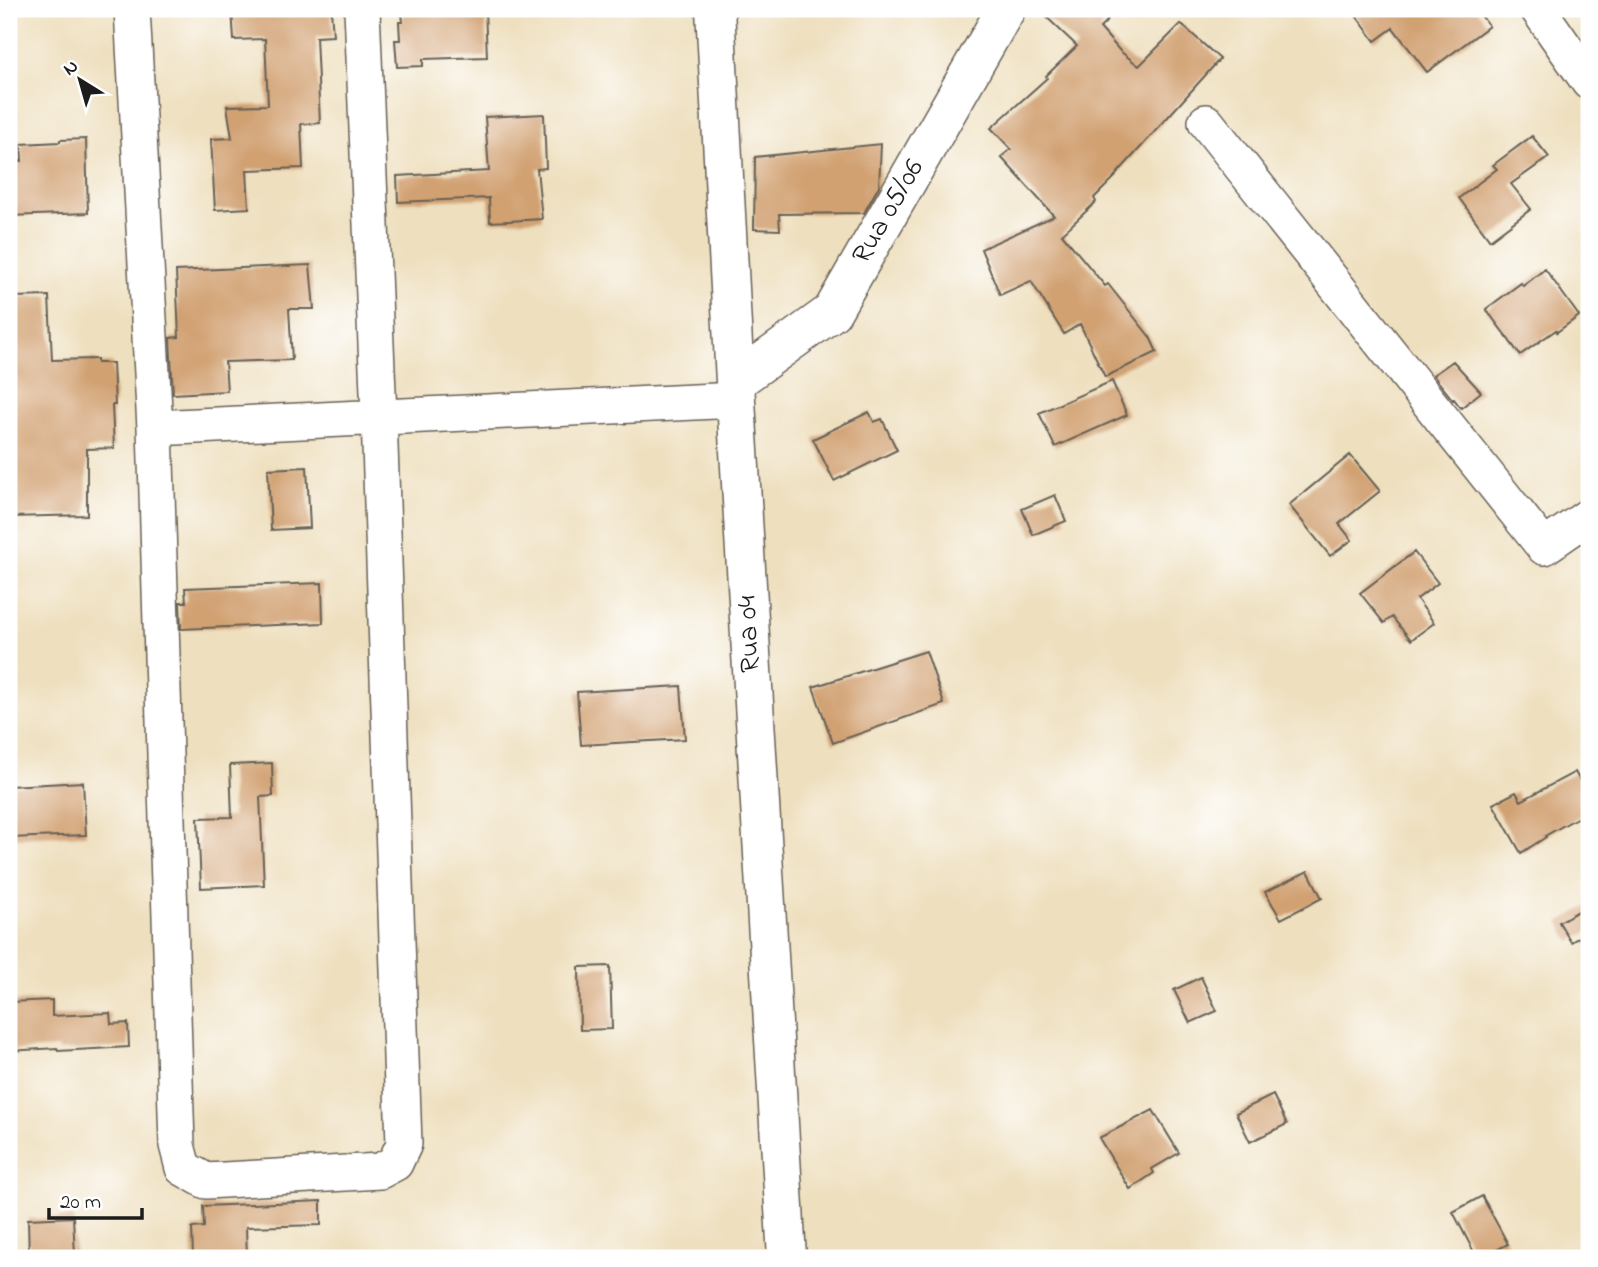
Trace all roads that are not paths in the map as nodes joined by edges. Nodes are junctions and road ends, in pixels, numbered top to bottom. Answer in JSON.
{"nodes":[{"id":1,"x":132,"y":9,"type":"edge"},
{"id":2,"x":362,"y":9,"type":"edge"},
{"id":3,"x":715,"y":9,"type":"edge"},
{"id":4,"x":1006,"y":9,"type":"edge"},
{"id":5,"x":1538,"y":9,"type":"edge"},
{"id":6,"x":1589,"y":82,"type":"edge"},
{"id":7,"x":1206,"y":122,"type":"dead end"},
{"id":8,"x":736,"y":391,"type":"junction"},
{"id":9,"x":379,"y":416,"type":"junction"},
{"id":10,"x":155,"y":428,"type":"junction"},
{"id":11,"x":1589,"y":516,"type":"edge"},
{"id":12,"x":787,"y":1258,"type":"edge"}],
"edges":[{"from":1,"to":10,"type":"street"},
{"from":2,"to":9,"type":"street"},
{"from":3,"to":8,"type":"street","name":"Rua 04"},
{"from":4,"to":8,"type":"street","name":"Rua 05/06"},
{"from":5,"to":6,"type":"street"},
{"from":7,"to":11,"type":"street"},
{"from":8,"to":9,"type":"street"},
{"from":8,"to":12,"type":"street","name":"Rua 04"},
{"from":9,"to":10,"type":"street"},
{"from":9,"to":10,"type":"street"}]}
